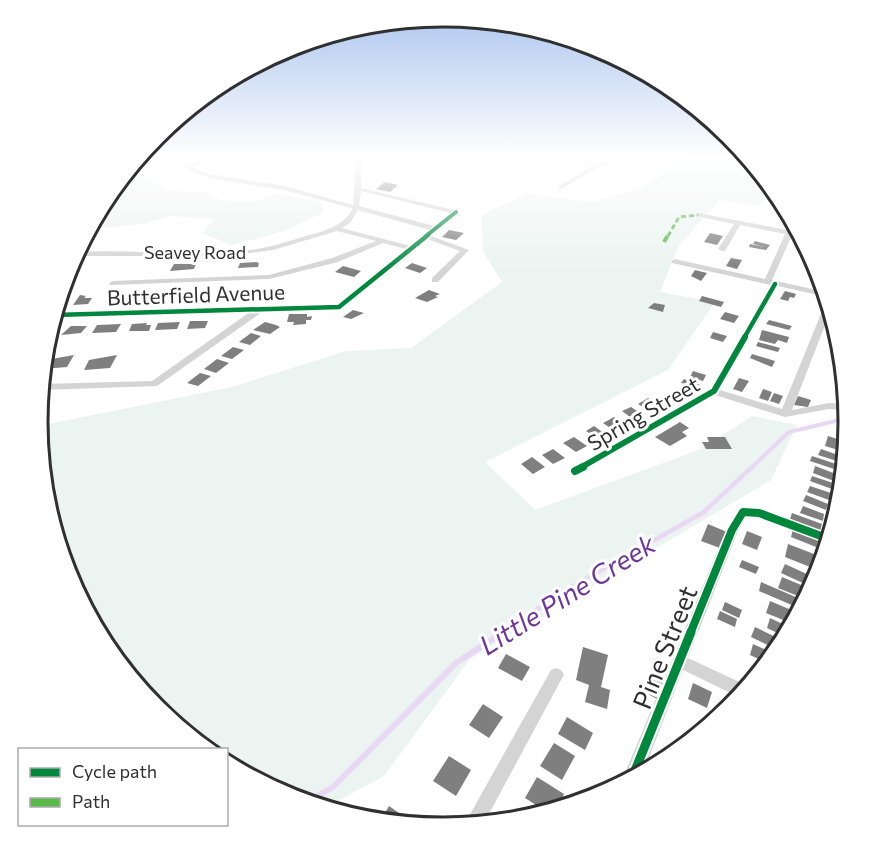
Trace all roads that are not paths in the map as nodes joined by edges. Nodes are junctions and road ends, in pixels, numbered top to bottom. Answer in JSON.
{"nodes":[{"id":1,"x":307,"y":194,"type":"edge"},
{"id":2,"x":358,"y":194,"type":"edge"},
{"id":3,"x":382,"y":194,"type":"edge"},
{"id":4,"x":356,"y":208,"type":"junction"},
{"id":5,"x":698,"y":215,"type":"dead end"},
{"id":6,"x":738,"y":223,"type":"junction"},
{"id":7,"x":334,"y":228,"type":"junction"},
{"id":8,"x":436,"y":229,"type":"junction"},
{"id":9,"x":790,"y":233,"type":"joint"},
{"id":10,"x":427,"y":237,"type":"junction"},
{"id":11,"x":380,"y":242,"type":"junction"},
{"id":12,"x":412,"y":249,"type":"junction"},
{"id":13,"x":722,"y":249,"type":"dead end"},
{"id":14,"x":86,"y":253,"type":"edge"},
{"id":15,"x":675,"y":261,"type":"dead end"},
{"id":16,"x":435,"y":280,"type":"dead end"},
{"id":17,"x":113,"y":283,"type":"dead end"},
{"id":18,"x":771,"y":283,"type":"junction"},
{"id":19,"x":817,"y":294,"type":"edge"},
{"id":20,"x":261,"y":309,"type":"junction"},
{"id":21,"x":63,"y":315,"type":"edge"},
{"id":22,"x":824,"y":317,"type":"edge"},
{"id":23,"x":50,"y":387,"type":"edge"},
{"id":24,"x":714,"y":392,"type":"junction"},
{"id":25,"x":837,"y":406,"type":"edge"},
{"id":26,"x":785,"y":414,"type":"junction"},
{"id":27,"x":575,"y":471,"type":"dead end"},
{"id":28,"x":821,"y":536,"type":"edge"},
{"id":29,"x":680,"y":661,"type":"junction"},
{"id":30,"x":556,"y":675,"type":"dead end"},
{"id":31,"x":735,"y":688,"type":"edge"},
{"id":32,"x":637,"y":766,"type":"edge"},
{"id":33,"x":478,"y":815,"type":"edge"}],
"edges":[{"from":1,"to":4,"type":"street"},
{"from":2,"to":4,"type":"street"},
{"from":3,"to":8,"type":"street"},
{"from":4,"to":7,"type":"street","name":"Seavey Road"},
{"from":4,"to":8,"type":"street"},
{"from":5,"to":6,"type":"street"},
{"from":6,"to":9,"type":"street"},
{"from":6,"to":13,"type":"street"},
{"from":7,"to":11,"type":"street"},
{"from":7,"to":14,"type":"street","name":"Seavey Road"},
{"from":8,"to":10,"type":"street"},
{"from":9,"to":18,"type":"street","name":"Spring Street"},
{"from":10,"to":12,"type":"street"},
{"from":10,"to":16,"type":"street"},
{"from":11,"to":12,"type":"street"},
{"from":11,"to":17,"type":"street","name":"Butterfield Avenue"},
{"from":12,"to":20,"type":"street","name":"Butterfield Avenue"},
{"from":15,"to":18,"type":"street"},
{"from":18,"to":19,"type":"street"},
{"from":18,"to":24,"type":"street","name":"Spring Street"},
{"from":20,"to":21,"type":"street","name":"Butterfield Avenue"},
{"from":20,"to":23,"type":"street"},
{"from":22,"to":26,"type":"street"},
{"from":24,"to":26,"type":"street"},
{"from":24,"to":27,"type":"street","name":"Spring Street"},
{"from":25,"to":26,"type":"street"},
{"from":28,"to":29,"type":"street","name":"Pine Street"},
{"from":29,"to":31,"type":"street"},
{"from":29,"to":32,"type":"street","name":"Pine Street"},
{"from":30,"to":33,"type":"street"}]}
